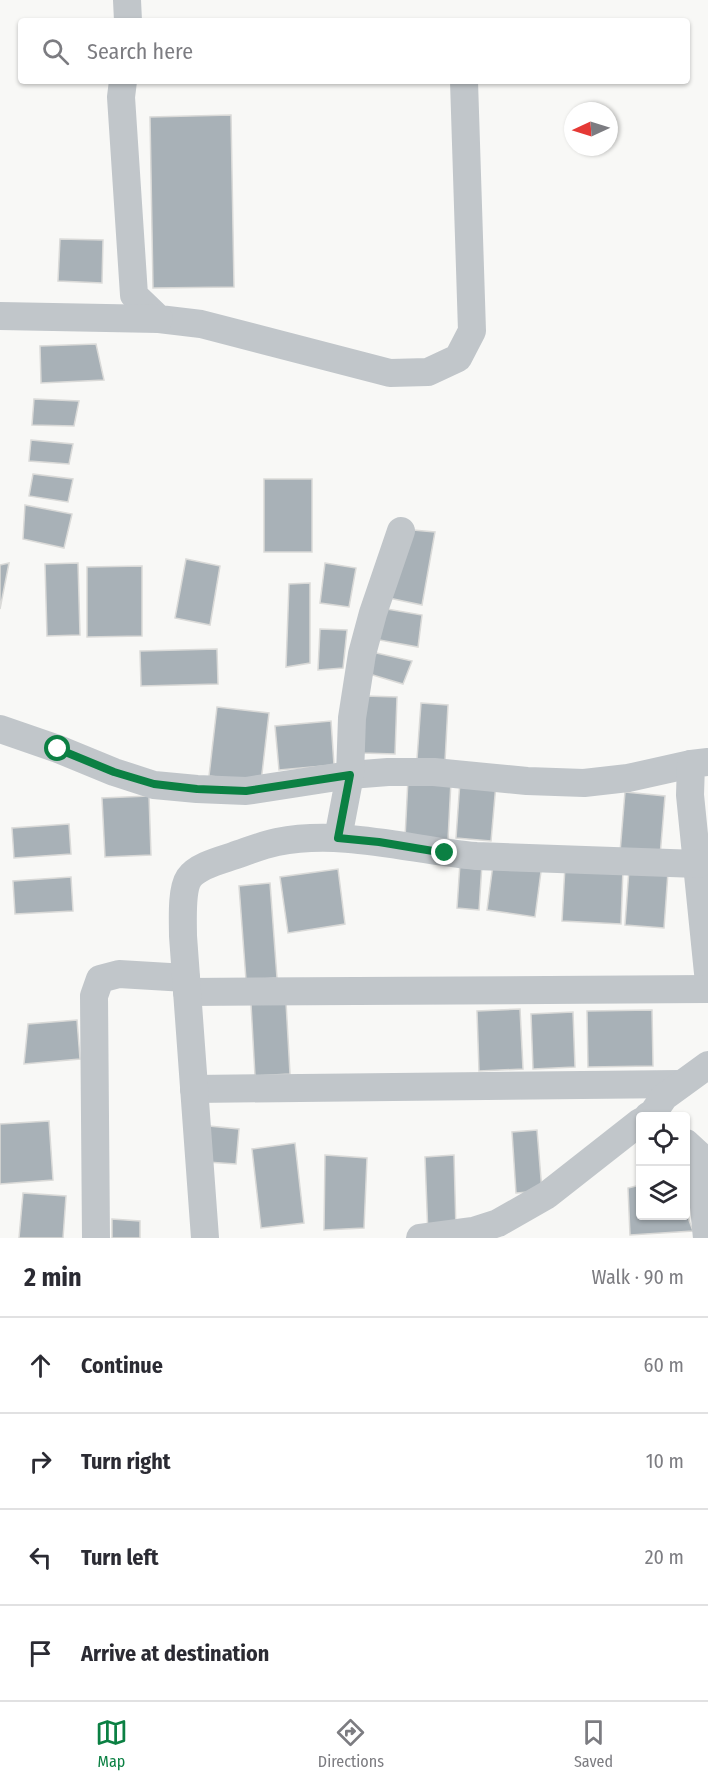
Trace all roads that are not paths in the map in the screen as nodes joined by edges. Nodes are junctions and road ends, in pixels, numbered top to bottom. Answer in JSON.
{"nodes":[{"id":1,"x":128,"y":0,"type":"edge"},
{"id":2,"x":128,"y":18,"type":"edge"},
{"id":3,"x":123,"y":84,"type":"edge"},
{"id":4,"x":464,"y":84,"type":"edge"},
{"id":5,"x":0,"y":316,"type":"edge"},
{"id":6,"x":159,"y":319,"type":"junction"},
{"id":7,"x":401,"y":531,"type":"dead end"},
{"id":8,"x":0,"y":729,"type":"edge"},
{"id":9,"x":699,"y":763,"type":"edge"},
{"id":10,"x":350,"y":775,"type":"junction"},
{"id":11,"x":338,"y":838,"type":"junction"},
{"id":12,"x":698,"y":864,"type":"junction"},
{"id":13,"x":708,"y":973,"type":"edge"},
{"id":14,"x":187,"y":985,"type":"junction"},
{"id":15,"x":708,"y":989,"type":"edge"},
{"id":16,"x":708,"y":1065,"type":"edge"},
{"id":17,"x":681,"y":1084,"type":"junction"},
{"id":18,"x":194,"y":1089,"type":"junction"},
{"id":19,"x":654,"y":1112,"type":"edge"},
{"id":20,"x":636,"y":1128,"type":"edge"},
{"id":21,"x":690,"y":1147,"type":"edge"},
{"id":22,"x":96,"y":1238,"type":"edge"},
{"id":23,"x":205,"y":1238,"type":"edge"},
{"id":24,"x":420,"y":1238,"type":"edge"},
{"id":25,"x":707,"y":1238,"type":"edge"}],
"edges":[{"from":1,"to":2,"type":"street"},
{"from":3,"to":6,"type":"street"},
{"from":4,"to":6,"type":"street"},
{"from":5,"to":6,"type":"street"},
{"from":7,"to":10,"type":"street"},
{"from":8,"to":10,"type":"street"},
{"from":9,"to":10,"type":"street"},
{"from":9,"to":12,"type":"street"},
{"from":10,"to":11,"type":"street"},
{"from":11,"to":12,"type":"street"},
{"from":11,"to":14,"type":"street"},
{"from":12,"to":13,"type":"street"},
{"from":14,"to":15,"type":"street"},
{"from":14,"to":18,"type":"street"},
{"from":14,"to":22,"type":"street"},
{"from":16,"to":17,"type":"street"},
{"from":17,"to":18,"type":"street"},
{"from":17,"to":19,"type":"street"},
{"from":18,"to":23,"type":"street"},
{"from":20,"to":24,"type":"street"},
{"from":21,"to":25,"type":"street"}]}
